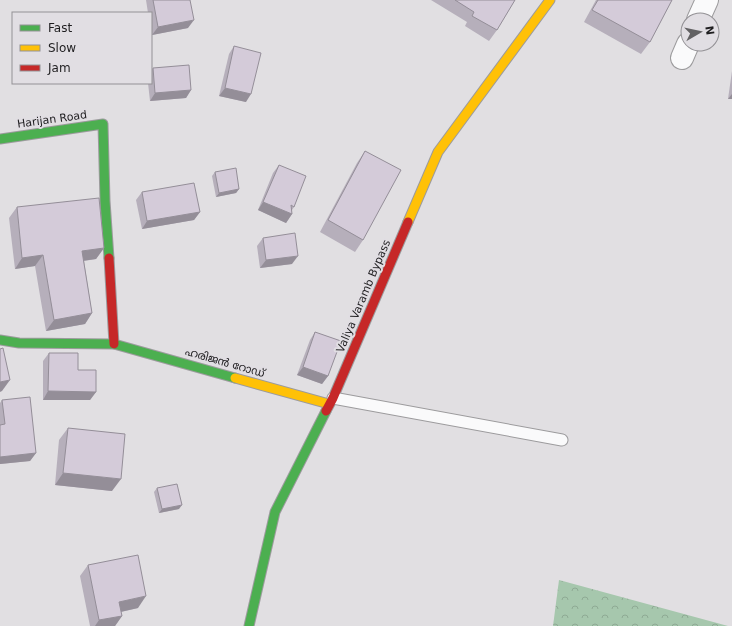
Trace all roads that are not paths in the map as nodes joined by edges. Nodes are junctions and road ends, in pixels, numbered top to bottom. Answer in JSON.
{"nodes":[{"id":1,"x":550,"y":0,"type":"edge"},
{"id":2,"x":707,"y":0,"type":"edge"},
{"id":3,"x":702,"y":12,"type":"edge"},
{"id":4,"x":0,"y":139,"type":"edge"},
{"id":5,"x":0,"y":340,"type":"edge"},
{"id":6,"x":114,"y":344,"type":"junction"},
{"id":7,"x":331,"y":401,"type":"junction"},
{"id":8,"x":562,"y":440,"type":"dead end"},
{"id":9,"x":249,"y":626,"type":"edge"}],
"edges":[{"from":1,"to":7,"type":"street","name":"Valiya Varamb Bypass"},
{"from":2,"to":3,"type":"street"},
{"from":4,"to":6,"type":"street","name":"Harijan Road"},
{"from":5,"to":6,"type":"street","name":"ഹരിജൻ റോഡ്"},
{"from":6,"to":7,"type":"street","name":"ഹരിജൻ റോഡ്"},
{"from":7,"to":8,"type":"lane"},
{"from":7,"to":9,"type":"street","name":"Valiya Varamb Bypass"}]}
